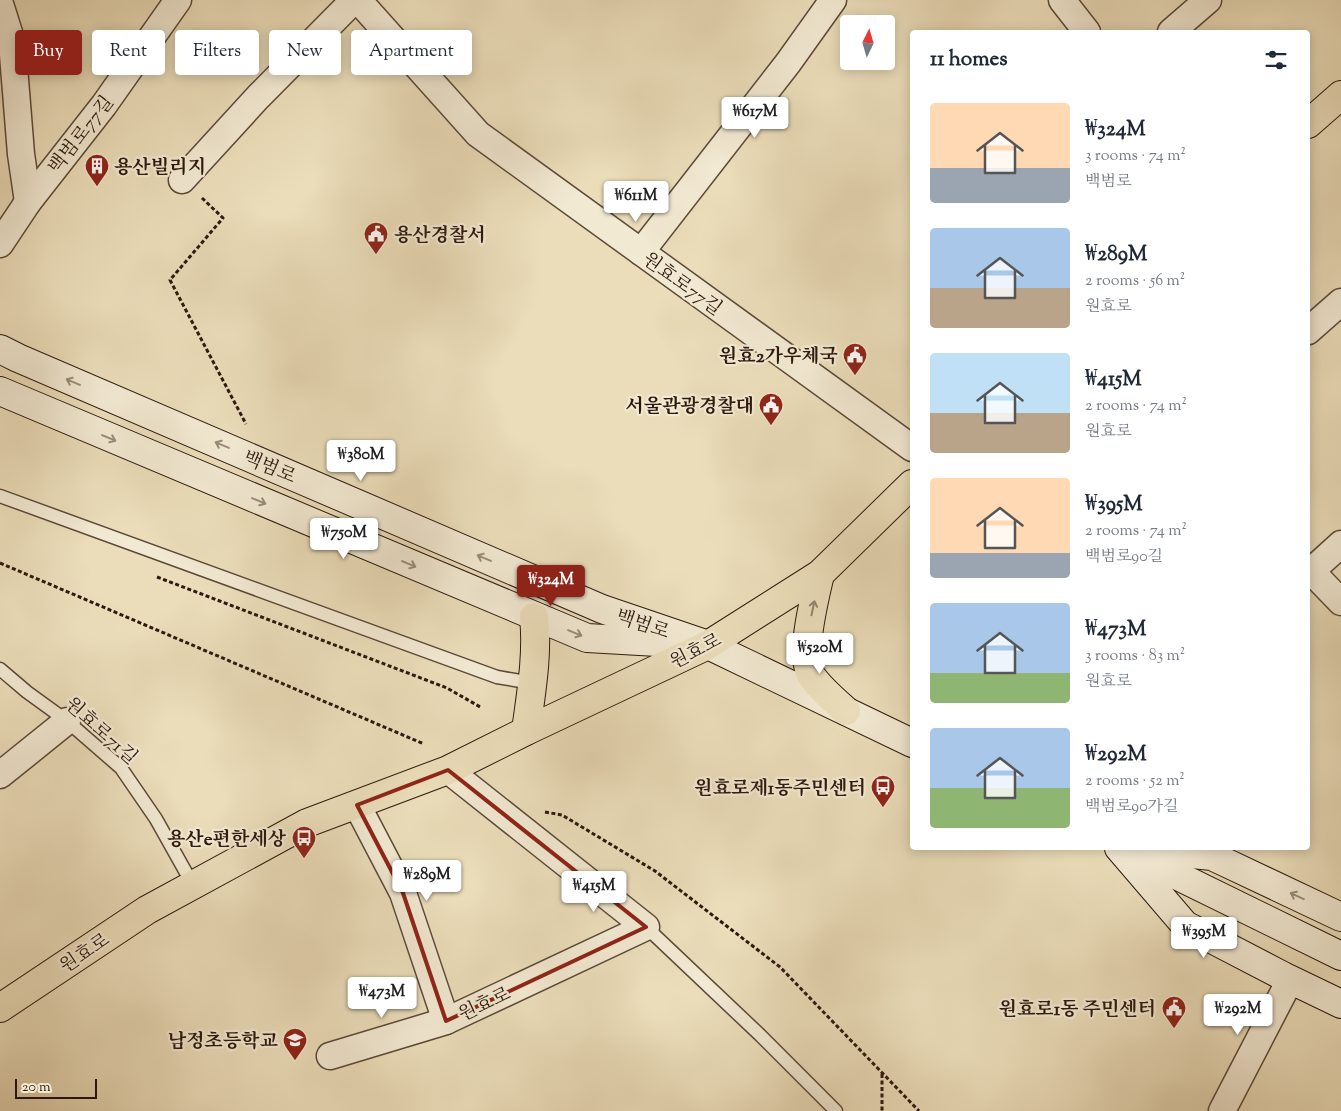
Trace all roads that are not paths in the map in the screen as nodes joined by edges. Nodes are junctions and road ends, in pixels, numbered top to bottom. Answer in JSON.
{"nodes":[{"id":1,"x":178,"y":0,"type":"edge"},
{"id":2,"x":354,"y":0,"type":"edge"},
{"id":3,"x":358,"y":0,"type":"edge"},
{"id":4,"x":833,"y":0,"type":"edge"},
{"id":5,"x":1208,"y":0,"type":"edge"},
{"id":6,"x":1065,"y":1,"type":"edge"},
{"id":7,"x":0,"y":4,"type":"edge"},
{"id":8,"x":1086,"y":30,"type":"edge"},
{"id":9,"x":1173,"y":30,"type":"edge"},
{"id":10,"x":1341,"y":95,"type":"edge"},
{"id":11,"x":1310,"y":122,"type":"edge"},
{"id":12,"x":182,"y":180,"type":"road end"},
{"id":13,"x":28,"y":202,"type":"junction"},
{"id":14,"x":0,"y":244,"type":"edge"},
{"id":15,"x":641,"y":252,"type":"junction"},
{"id":16,"x":1341,"y":302,"type":"edge"},
{"id":17,"x":1310,"y":329,"type":"edge"},
{"id":18,"x":0,"y":349,"type":"edge"},
{"id":19,"x":0,"y":392,"type":"edge"},
{"id":20,"x":910,"y":447,"type":"edge"},
{"id":21,"x":910,"y":486,"type":"edge"},
{"id":22,"x":0,"y":496,"type":"edge"},
{"id":23,"x":1341,"y":544,"type":"edge"},
{"id":24,"x":1310,"y":569,"type":"edge"},
{"id":25,"x":521,"y":573,"type":"junction"},
{"id":26,"x":1310,"y":573,"type":"edge"},
{"id":27,"x":820,"y":574,"type":"junction"},
{"id":28,"x":1341,"y":602,"type":"edge"},
{"id":29,"x":506,"y":605,"type":"junction"},
{"id":30,"x":534,"y":617,"type":"junction"},
{"id":31,"x":708,"y":645,"type":"junction"},
{"id":32,"x":0,"y":669,"type":"edge"},
{"id":33,"x":532,"y":683,"type":"junction"},
{"id":34,"x":846,"y":711,"type":"junction"},
{"id":35,"x":67,"y":721,"type":"junction"},
{"id":36,"x":526,"y":731,"type":"junction"},
{"id":37,"x":910,"y":742,"type":"edge"},
{"id":38,"x":448,"y":770,"type":"junction"},
{"id":39,"x":0,"y":775,"type":"edge"},
{"id":40,"x":357,"y":805,"type":"junction"},
{"id":41,"x":1121,"y":850,"type":"edge"},
{"id":42,"x":1123,"y":850,"type":"edge"},
{"id":43,"x":1124,"y":850,"type":"edge"},
{"id":44,"x":1146,"y":850,"type":"edge"},
{"id":45,"x":193,"y":886,"type":"junction"},
{"id":46,"x":1341,"y":917,"type":"edge"},
{"id":47,"x":646,"y":927,"type":"junction"},
{"id":48,"x":1341,"y":943,"type":"edge"},
{"id":49,"x":1341,"y":956,"type":"edge"},
{"id":50,"x":1290,"y":980,"type":"junction"},
{"id":51,"x":1341,"y":1004,"type":"edge"},
{"id":52,"x":0,"y":1008,"type":"edge"},
{"id":53,"x":446,"y":1020,"type":"junction"},
{"id":54,"x":330,"y":1056,"type":"dead end"},
{"id":55,"x":836,"y":1111,"type":"edge"},
{"id":56,"x":1222,"y":1111,"type":"edge"}],
"edges":[{"from":1,"to":13,"type":"street","name":"백범로77길"},
{"from":2,"to":12,"type":"street"},
{"from":3,"to":15,"type":"street","name":"원효로77길"},
{"from":4,"to":15,"type":"street"},
{"from":5,"to":9,"type":"street"},
{"from":6,"to":8,"type":"street"},
{"from":7,"to":13,"type":"street"},
{"from":10,"to":11,"type":"main road"},
{"from":13,"to":14,"type":"street","name":"백범로77길"},
{"from":15,"to":20,"type":"street","name":"원효로77길"},
{"from":16,"to":17,"type":"street"},
{"from":25,"to":18,"type":"main road","name":"백범로","one_way":true},
{"from":19,"to":29,"type":"main road","name":"백범로","one_way":true},
{"from":21,"to":27,"type":"main road","name":"원효로"},
{"from":22,"to":33,"type":"lane"},
{"from":23,"to":24,"type":"street"},
{"from":25,"to":29,"type":"main road"},
{"from":25,"to":31,"type":"main road","name":"백범로"},
{"from":26,"to":28,"type":"street"},
{"from":27,"to":31,"type":"main road","name":"원효로"},
{"from":34,"to":27,"type":"main road","one_way":true},
{"from":29,"to":30,"type":"main road","name":"백범로"},
{"from":30,"to":31,"type":"main road","name":"백범로","one_way":true},
{"from":30,"to":33,"type":"main road"},
{"from":31,"to":34,"type":"main road","name":"백범로"},
{"from":31,"to":36,"type":"main road","name":"원효로"},
{"from":32,"to":35,"type":"lane","name":"원효로71길"},
{"from":33,"to":36,"type":"main road"},
{"from":34,"to":37,"type":"main road","name":"백범로"},
{"from":35,"to":39,"type":"street"},
{"from":35,"to":45,"type":"lane","name":"원효로71길"},
{"from":36,"to":38,"type":"main road","name":"원효로"},
{"from":38,"to":40,"type":"main road","name":"원효로"},
{"from":38,"to":47,"type":"street"},
{"from":40,"to":45,"type":"main road","name":"원효로"},
{"from":40,"to":53,"type":"street","name":"원효로"},
{"from":41,"to":50,"type":"main road"},
{"from":42,"to":49,"type":"main road"},
{"from":43,"to":48,"type":"main road"},
{"from":46,"to":44,"type":"main road","one_way":true},
{"from":45,"to":52,"type":"main road","name":"원효로"},
{"from":47,"to":53,"type":"street","name":"원효로"},
{"from":47,"to":55,"type":"lane"},
{"from":50,"to":51,"type":"main road"},
{"from":50,"to":56,"type":"street"},
{"from":53,"to":54,"type":"street","name":"원효로"}]}
